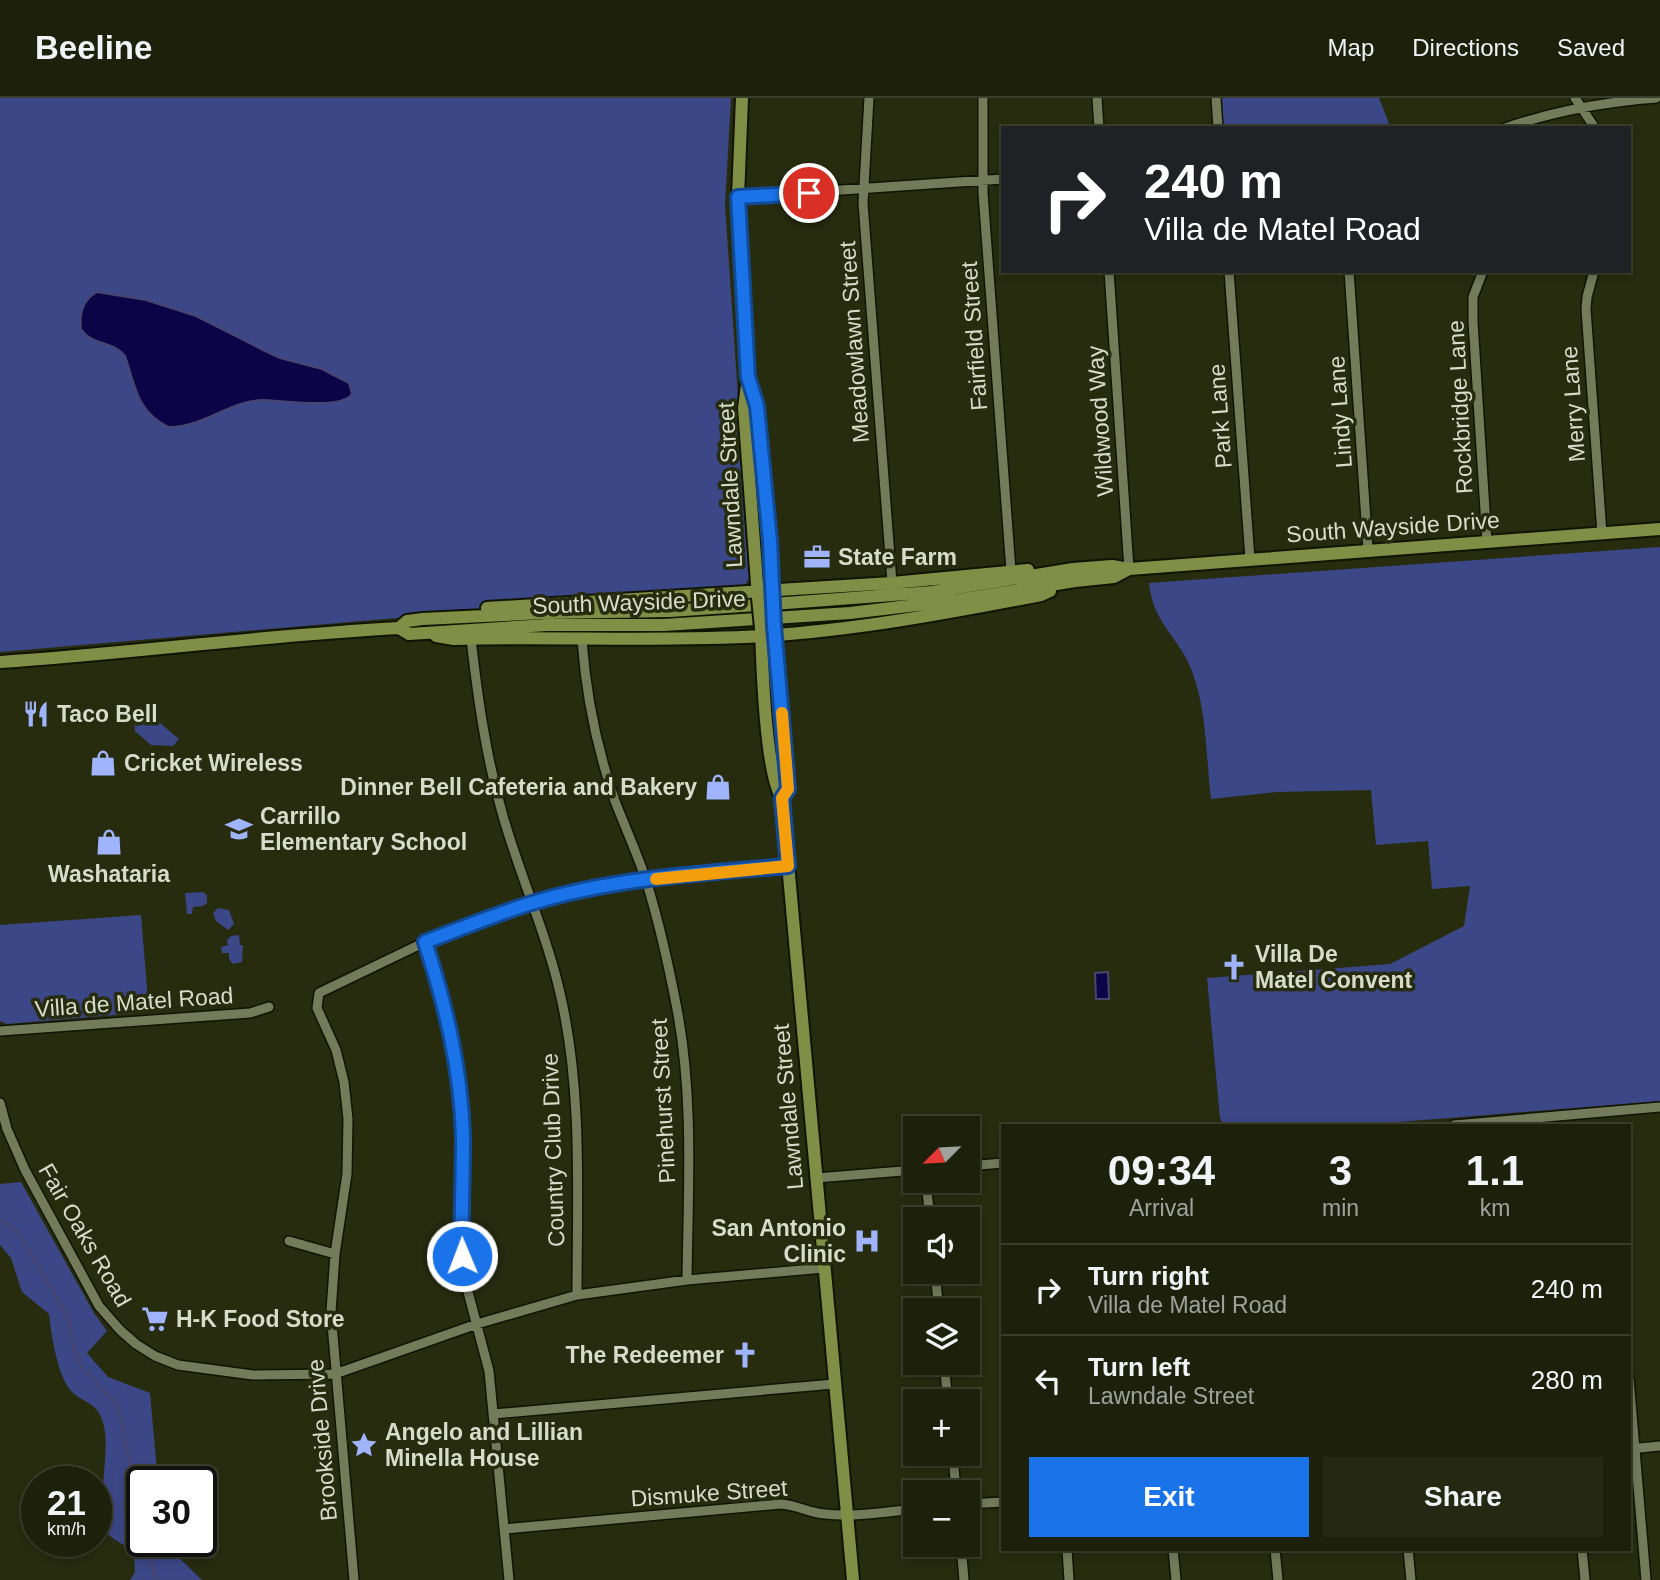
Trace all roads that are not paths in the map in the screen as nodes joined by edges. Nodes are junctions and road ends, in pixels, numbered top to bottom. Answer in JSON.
{"nodes":[{"id":1,"x":742,"y":98,"type":"edge"},
{"id":2,"x":869,"y":98,"type":"edge"},
{"id":3,"x":984,"y":98,"type":"edge"},
{"id":4,"x":1097,"y":98,"type":"edge"},
{"id":5,"x":1216,"y":98,"type":"edge"},
{"id":6,"x":1575,"y":98,"type":"edge"},
{"id":7,"x":1656,"y":98,"type":"edge"},
{"id":8,"x":1582,"y":108,"type":"junction"},
{"id":9,"x":1099,"y":126,"type":"edge"},
{"id":10,"x":1218,"y":126,"type":"edge"},
{"id":11,"x":1512,"y":126,"type":"edge"},
{"id":12,"x":1594,"y":126,"type":"edge"},
{"id":13,"x":1001,"y":179,"type":"edge"},
{"id":14,"x":982,"y":181,"type":"junction"},
{"id":15,"x":864,"y":190,"type":"junction"},
{"id":16,"x":738,"y":197,"type":"junction"},
{"id":17,"x":1109,"y":273,"type":"edge"},
{"id":18,"x":1229,"y":273,"type":"edge"},
{"id":19,"x":1349,"y":273,"type":"edge"},
{"id":20,"x":1482,"y":273,"type":"edge"},
{"id":21,"x":1593,"y":273,"type":"edge"},
{"id":22,"x":748,"y":377,"type":"junction"},
{"id":23,"x":761,"y":453,"type":"junction"},
{"id":24,"x":747,"y":454,"type":"junction"},
{"id":25,"x":1660,"y":530,"type":"edge"},
{"id":26,"x":1602,"y":534,"type":"junction"},
{"id":27,"x":1487,"y":542,"type":"junction"},
{"id":28,"x":1368,"y":550,"type":"junction"},
{"id":29,"x":1250,"y":559,"type":"junction"},
{"id":30,"x":1129,"y":569,"type":"junction"},
{"id":31,"x":1010,"y":571,"type":"junction"},
{"id":32,"x":1074,"y":575,"type":"junction"},
{"id":33,"x":892,"y":583,"type":"junction"},
{"id":34,"x":758,"y":594,"type":"junction"},
{"id":35,"x":772,"y":594,"type":"junction"},
{"id":36,"x":423,"y":619,"type":"junction"},
{"id":37,"x":399,"y":628,"type":"junction"},
{"id":38,"x":768,"y":631,"type":"junction"},
{"id":39,"x":418,"y":633,"type":"junction"},
{"id":40,"x":471,"y":639,"type":"junction"},
{"id":41,"x":582,"y":640,"type":"junction"},
{"id":42,"x":0,"y":662,"type":"edge"},
{"id":43,"x":771,"y":759,"type":"junction"},
{"id":44,"x":785,"y":759,"type":"junction"},
{"id":45,"x":782,"y":798,"type":"junction"},
{"id":46,"x":788,"y":866,"type":"junction"},
{"id":47,"x":646,"y":880,"type":"junction"},
{"id":48,"x":533,"y":903,"type":"junction"},
{"id":49,"x":425,"y":942,"type":"junction"},
{"id":50,"x":269,"y":1007,"type":"dead end"},
{"id":51,"x":0,"y":1031,"type":"edge"},
{"id":52,"x":0,"y":1103,"type":"edge"},
{"id":53,"x":1660,"y":1107,"type":"edge"},
{"id":54,"x":1605,"y":1112,"type":"junction"},
{"id":55,"x":1466,"y":1124,"type":"edge"},
{"id":56,"x":1606,"y":1124,"type":"edge"},
{"id":57,"x":1001,"y":1163,"type":"edge"},
{"id":58,"x":980,"y":1165,"type":"edge"},
{"id":59,"x":903,"y":1171,"type":"edge"},
{"id":60,"x":816,"y":1178,"type":"junction"},
{"id":61,"x":289,"y":1241,"type":"dead end"},
{"id":62,"x":335,"y":1254,"type":"junction"},
{"id":63,"x":824,"y":1268,"type":"junction"},
{"id":64,"x":687,"y":1280,"type":"junction"},
{"id":65,"x":577,"y":1295,"type":"junction"},
{"id":66,"x":477,"y":1324,"type":"junction"},
{"id":67,"x":335,"y":1374,"type":"junction"},
{"id":68,"x":834,"y":1384,"type":"junction"},
{"id":69,"x":494,"y":1414,"type":"junction"},
{"id":70,"x":1631,"y":1425,"type":"edge"},
{"id":71,"x":1660,"y":1446,"type":"edge"},
{"id":72,"x":1632,"y":1448,"type":"edge"},
{"id":73,"x":1001,"y":1502,"type":"edge"},
{"id":74,"x":980,"y":1503,"type":"edge"},
{"id":75,"x":903,"y":1510,"type":"edge"},
{"id":76,"x":848,"y":1515,"type":"junction"},
{"id":77,"x":504,"y":1529,"type":"junction"},
{"id":78,"x":1066,"y":1551,"type":"edge"},
{"id":79,"x":1173,"y":1551,"type":"edge"},
{"id":80,"x":1275,"y":1551,"type":"edge"},
{"id":81,"x":1408,"y":1551,"type":"edge"},
{"id":82,"x":1582,"y":1551,"type":"edge"},
{"id":83,"x":962,"y":1557,"type":"edge"},
{"id":84,"x":354,"y":1580,"type":"edge"},
{"id":85,"x":509,"y":1580,"type":"edge"},
{"id":86,"x":853,"y":1580,"type":"edge"},
{"id":87,"x":964,"y":1580,"type":"edge"},
{"id":88,"x":1069,"y":1580,"type":"edge"},
{"id":89,"x":1176,"y":1580,"type":"edge"},
{"id":90,"x":1278,"y":1580,"type":"edge"},
{"id":91,"x":1410,"y":1580,"type":"edge"},
{"id":92,"x":1585,"y":1580,"type":"edge"},
{"id":93,"x":1646,"y":1580,"type":"edge"}],
"edges":[{"from":1,"to":16,"type":"main road","name":"Lawndale Street"},
{"from":2,"to":15,"type":"street","name":"Meadowlawn Street"},
{"from":3,"to":14,"type":"street","name":"Fairfield Street"},
{"from":4,"to":9,"type":"street"},
{"from":5,"to":10,"type":"street"},
{"from":6,"to":8,"type":"street"},
{"from":7,"to":8,"type":"street"},
{"from":8,"to":11,"type":"street"},
{"from":8,"to":12,"type":"street"},
{"from":13,"to":14,"type":"street"},
{"from":14,"to":15,"type":"street"},
{"from":14,"to":31,"type":"street","name":"Fairfield Street"},
{"from":15,"to":16,"type":"street"},
{"from":15,"to":33,"type":"street","name":"Meadowlawn Street"},
{"from":16,"to":22,"type":"main road","name":"Lawndale Street"},
{"from":17,"to":30,"type":"street","name":"Wildwood Way"},
{"from":18,"to":29,"type":"street","name":"Park Lane"},
{"from":19,"to":28,"type":"street","name":"Lindy Lane"},
{"from":20,"to":27,"type":"street","name":"Rockbridge Lane"},
{"from":21,"to":26,"type":"street","name":"Merry Lane"},
{"from":22,"to":23,"type":"main road","name":"Lawndale Street"},
{"from":22,"to":24,"type":"main road","name":"Lawndale Street"},
{"from":23,"to":24,"type":"main road"},
{"from":23,"to":35,"type":"main road","name":"Lawndale Street"},
{"from":24,"to":34,"type":"main road","name":"Lawndale Street"},
{"from":25,"to":26,"type":"main road","name":"South Wayside Drive"},
{"from":26,"to":27,"type":"main road","name":"South Wayside Drive"},
{"from":27,"to":28,"type":"main road","name":"South Wayside Drive"},
{"from":28,"to":29,"type":"main road","name":"South Wayside Drive"},
{"from":29,"to":30,"type":"main road","name":"South Wayside Drive"},
{"from":30,"to":32,"type":"main road","name":"South Wayside Drive"},
{"from":31,"to":32,"type":"main road"},
{"from":31,"to":33,"type":"main road"},
{"from":32,"to":36,"type":"main road","name":"South Wayside Drive"},
{"from":32,"to":38,"type":"main road"},
{"from":32,"to":39,"type":"main road","name":"South Wayside Drive"},
{"from":33,"to":35,"type":"main road"},
{"from":34,"to":35,"type":"main road"},
{"from":34,"to":36,"type":"main road"},
{"from":34,"to":38,"type":"main road","name":"Lawndale Street","bridge":true},
{"from":35,"to":38,"type":"main road","name":"Lawndale Street","bridge":true},
{"from":36,"to":37,"type":"main road","name":"South Wayside Drive"},
{"from":37,"to":39,"type":"main road","name":"South Wayside Drive"},
{"from":37,"to":42,"type":"main road","name":"South Wayside Drive"},
{"from":38,"to":41,"type":"main road"},
{"from":38,"to":43,"type":"main road","name":"Lawndale Street"},
{"from":38,"to":44,"type":"main road","name":"Lawndale Street"},
{"from":39,"to":40,"type":"main road"},
{"from":40,"to":41,"type":"main road"},
{"from":40,"to":48,"type":"street","name":"Country Club Drive"},
{"from":41,"to":47,"type":"street","name":"Pinehurst Street"},
{"from":43,"to":44,"type":"main road"},
{"from":43,"to":45,"type":"main road","name":"Lawndale Street"},
{"from":44,"to":45,"type":"main road","name":"Lawndale Street"},
{"from":45,"to":46,"type":"main road","name":"Lawndale Street"},
{"from":46,"to":47,"type":"street"},
{"from":46,"to":60,"type":"main road","name":"Lawndale Street"},
{"from":47,"to":48,"type":"street"},
{"from":47,"to":64,"type":"street","name":"Pinehurst Street"},
{"from":48,"to":49,"type":"street"},
{"from":48,"to":65,"type":"street","name":"Country Club Drive"},
{"from":49,"to":62,"type":"street","name":"Brookside Drive"},
{"from":49,"to":66,"type":"street"},
{"from":50,"to":51,"type":"street","name":"Villa de Matel Road"},
{"from":52,"to":67,"type":"street","name":"Fair Oaks Road"},
{"from":53,"to":54,"type":"street"},
{"from":54,"to":55,"type":"street"},
{"from":54,"to":56,"type":"street"},
{"from":57,"to":58,"type":"street"},
{"from":59,"to":60,"type":"street"},
{"from":60,"to":63,"type":"main road","name":"Lawndale Street"},
{"from":61,"to":62,"type":"street"},
{"from":62,"to":67,"type":"street","name":"Brookside Drive"},
{"from":63,"to":64,"type":"street","name":"Fair Oaks Road"},
{"from":63,"to":68,"type":"main road","name":"Lawndale Street"},
{"from":64,"to":65,"type":"street","name":"Fair Oaks Road"},
{"from":65,"to":66,"type":"street","name":"Fair Oaks Road"},
{"from":66,"to":67,"type":"street","name":"Fair Oaks Road"},
{"from":66,"to":69,"type":"street"},
{"from":67,"to":84,"type":"street","name":"Brookside Drive"},
{"from":68,"to":69,"type":"street"},
{"from":68,"to":76,"type":"main road","name":"Lawndale Street"},
{"from":69,"to":77,"type":"street"},
{"from":70,"to":72,"type":"street"},
{"from":71,"to":72,"type":"street"},
{"from":72,"to":93,"type":"street"},
{"from":73,"to":74,"type":"street"},
{"from":75,"to":76,"type":"street","name":"Dismuke Street"},
{"from":76,"to":77,"type":"street","name":"Dismuke Street"},
{"from":76,"to":86,"type":"main road","name":"Lawndale Street"},
{"from":77,"to":85,"type":"street"},
{"from":78,"to":88,"type":"street"},
{"from":79,"to":89,"type":"street"},
{"from":80,"to":90,"type":"street"},
{"from":81,"to":91,"type":"street"},
{"from":82,"to":92,"type":"street"},
{"from":83,"to":87,"type":"street"}]}
